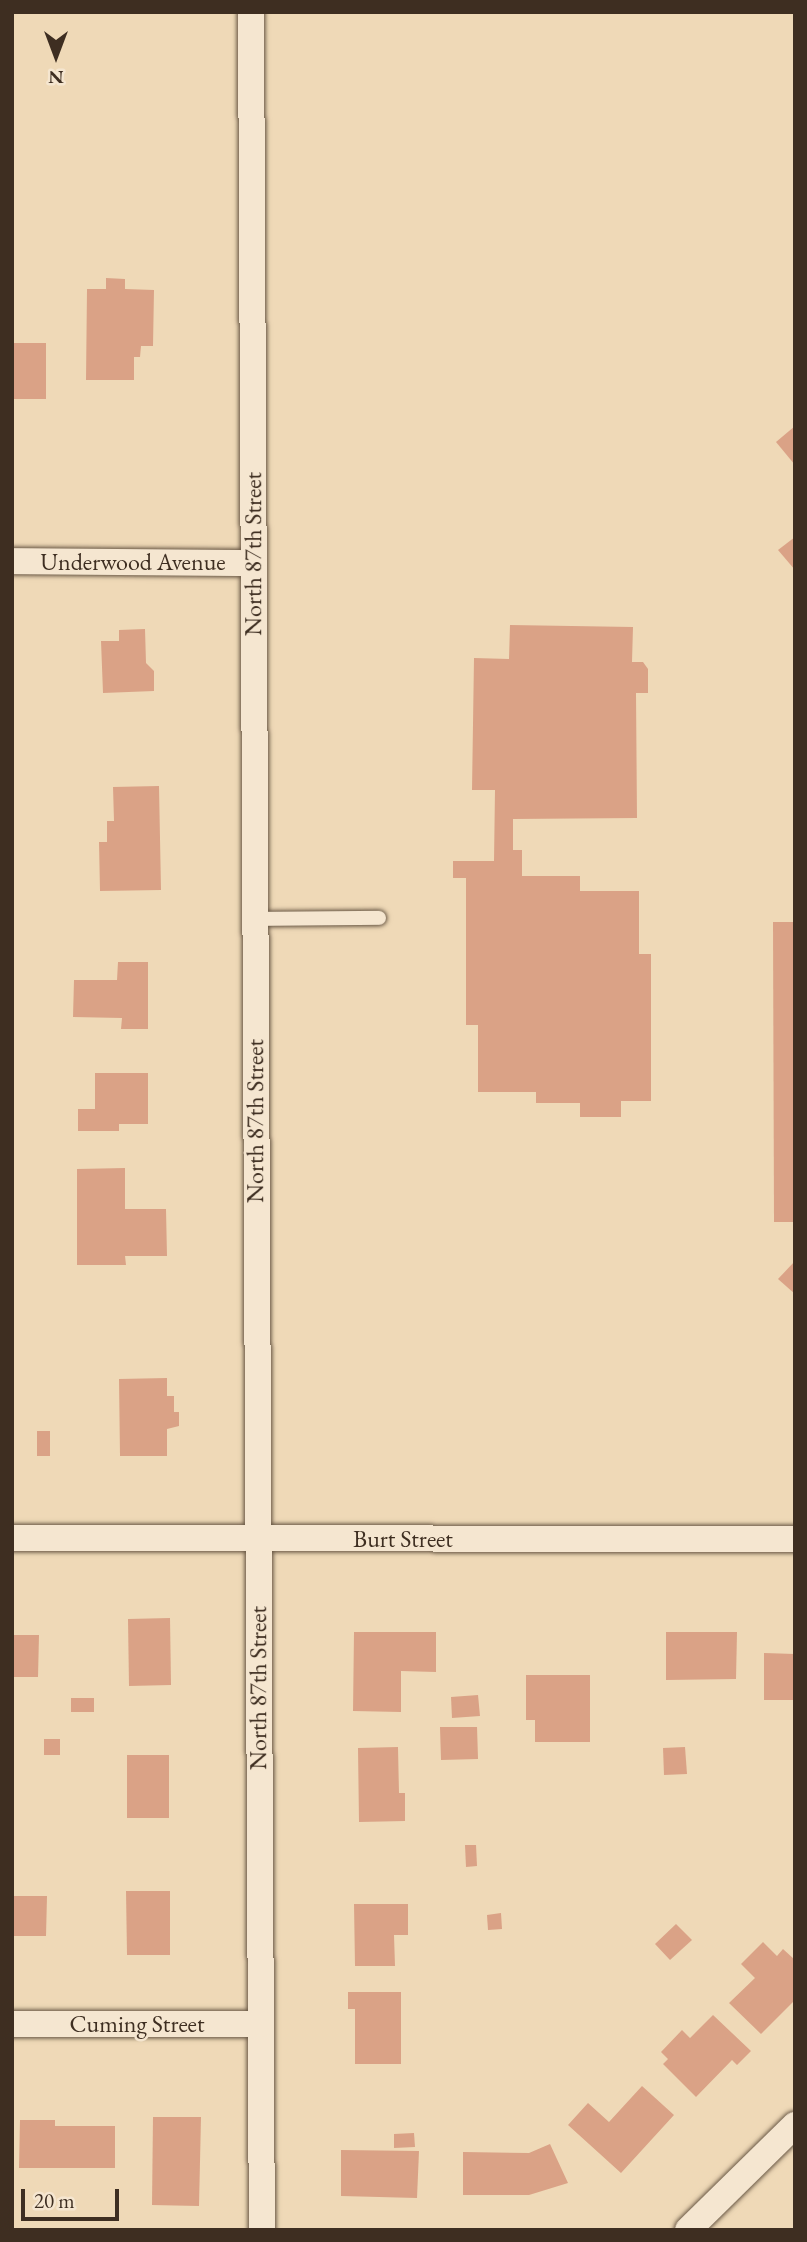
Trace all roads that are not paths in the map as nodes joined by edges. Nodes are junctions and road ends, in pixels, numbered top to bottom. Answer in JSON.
{"nodes":[{"id":1,"x":251,"y":12,"type":"edge"},
{"id":2,"x":12,"y":561,"type":"edge"},
{"id":3,"x":253,"y":563,"type":"junction"},
{"id":4,"x":379,"y":918,"type":"dead end"},
{"id":5,"x":254,"y":919,"type":"junction"},
{"id":6,"x":12,"y":1538,"type":"edge"},
{"id":7,"x":258,"y":1539,"type":"junction"},
{"id":8,"x":795,"y":1539,"type":"edge"},
{"id":9,"x":12,"y":2024,"type":"edge"},
{"id":10,"x":261,"y":2024,"type":"junction"},
{"id":11,"x":795,"y":2125,"type":"edge"},
{"id":12,"x":262,"y":2230,"type":"edge"},
{"id":13,"x":688,"y":2230,"type":"edge"}],
"edges":[{"from":1,"to":3,"type":"street","name":"North 87th Street"},
{"from":2,"to":3,"type":"street","name":"Underwood Avenue"},
{"from":3,"to":5,"type":"street","name":"North 87th Street"},
{"from":4,"to":5,"type":"lane"},
{"from":5,"to":7,"type":"street","name":"North 87th Street"},
{"from":6,"to":7,"type":"street","name":"Burt Street"},
{"from":7,"to":8,"type":"street","name":"Burt Street"},
{"from":7,"to":10,"type":"street","name":"North 87th Street"},
{"from":9,"to":10,"type":"street","name":"Cuming Street"},
{"from":10,"to":12,"type":"street","name":"North 87th Street"},
{"from":11,"to":13,"type":"street"}]}
